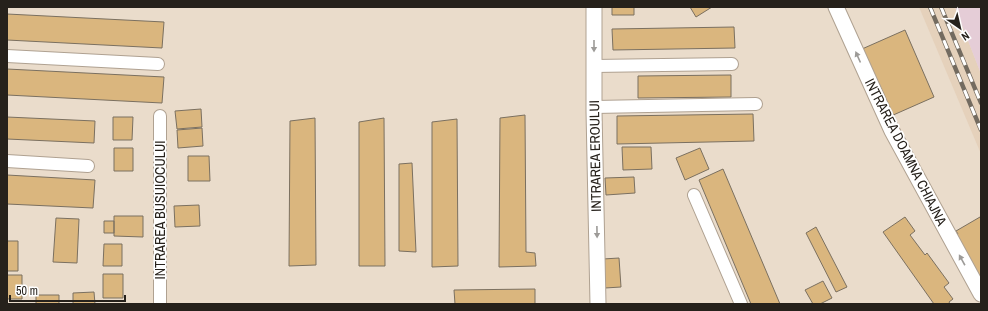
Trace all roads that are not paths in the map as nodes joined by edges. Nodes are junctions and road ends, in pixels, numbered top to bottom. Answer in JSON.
{"nodes":[{"id":1,"x":594,"y":7,"type":"edge"},
{"id":2,"x":836,"y":7,"type":"edge"},
{"id":3,"x":7,"y":56,"type":"edge"},
{"id":4,"x":158,"y":64,"type":"dead end"},
{"id":5,"x":732,"y":64,"type":"dead end"},
{"id":6,"x":594,"y":66,"type":"junction"},
{"id":7,"x":756,"y":104,"type":"dead end"},
{"id":8,"x":594,"y":107,"type":"junction"},
{"id":9,"x":160,"y":116,"type":"dead end"},
{"id":10,"x":7,"y":161,"type":"edge"},
{"id":11,"x":88,"y":166,"type":"dead end"},
{"id":12,"x":694,"y":195,"type":"dead end"},
{"id":13,"x":981,"y":294,"type":"edge"},
{"id":14,"x":160,"y":304,"type":"edge"},
{"id":15,"x":598,"y":304,"type":"edge"},
{"id":16,"x":741,"y":304,"type":"edge"}],
"edges":[{"from":1,"to":6,"type":"street","name":"INTRAREA EROULUI","one_way":true},
{"from":13,"to":2,"type":"street","name":"INTRAREA DOAMNA CHIAJNA","one_way":true},
{"from":3,"to":4,"type":"street"},
{"from":5,"to":6,"type":"street"},
{"from":6,"to":8,"type":"street","name":"INTRAREA EROULUI"},
{"from":7,"to":8,"type":"street"},
{"from":8,"to":15,"type":"street","name":"INTRAREA EROULUI","one_way":true},
{"from":9,"to":14,"type":"street","name":"INTRAREA BUSUIOCULUI"},
{"from":10,"to":11,"type":"street"},
{"from":12,"to":16,"type":"street"}]}
